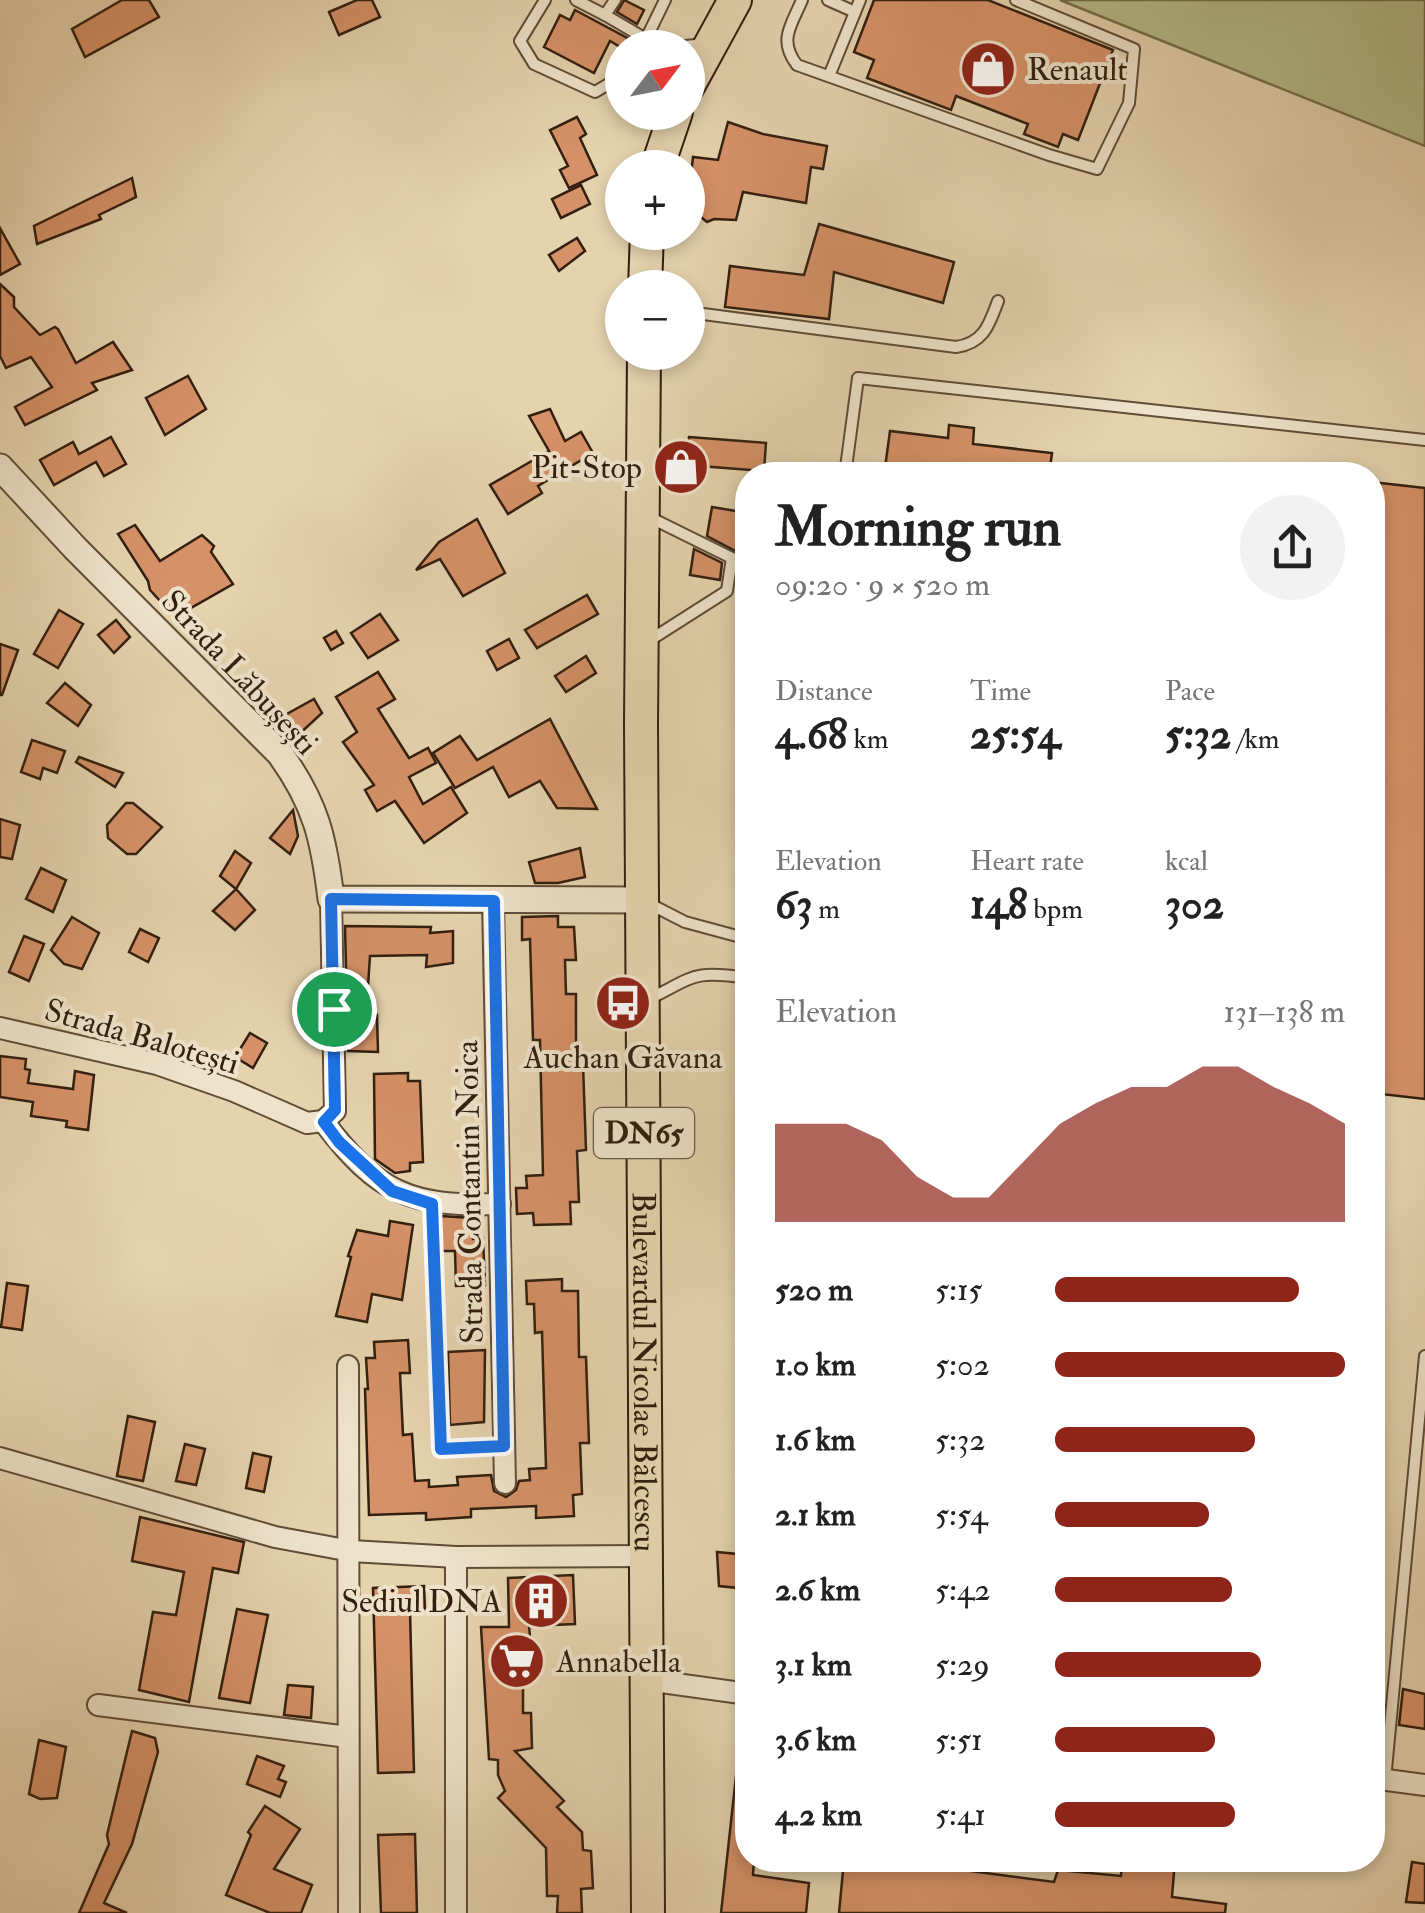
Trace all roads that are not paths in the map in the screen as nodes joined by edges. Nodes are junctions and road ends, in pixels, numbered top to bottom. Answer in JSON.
{"nodes":[{"id":1,"x":545,"y":0,"type":"edge"},
{"id":2,"x":576,"y":0,"type":"edge"},
{"id":3,"x":615,"y":0,"type":"edge"},
{"id":4,"x":665,"y":0,"type":"edge"},
{"id":5,"x":735,"y":0,"type":"edge"},
{"id":6,"x":802,"y":0,"type":"edge"},
{"id":7,"x":828,"y":0,"type":"edge"},
{"id":8,"x":860,"y":0,"type":"edge"},
{"id":9,"x":1016,"y":0,"type":"edge"},
{"id":10,"x":854,"y":12,"type":"junction"},
{"id":11,"x":606,"y":16,"type":"junction"},
{"id":12,"x":625,"y":30,"type":"edge"},
{"id":13,"x":650,"y":30,"type":"edge"},
{"id":14,"x":710,"y":43,"type":"junction"},
{"id":15,"x":705,"y":44,"type":"edge"},
{"id":16,"x":705,"y":53,"type":"edge"},
{"id":17,"x":829,"y":76,"type":"junction"},
{"id":18,"x":605,"y":86,"type":"edge"},
{"id":19,"x":998,"y":302,"type":"dead end"},
{"id":20,"x":705,"y":314,"type":"edge"},
{"id":21,"x":644,"y":370,"type":"edge"},
{"id":22,"x":1425,"y":440,"type":"edge"},
{"id":23,"x":846,"y":462,"type":"edge"},
{"id":24,"x":1,"y":468,"type":"edge"},
{"id":25,"x":641,"y":514,"type":"junction"},
{"id":26,"x":642,"y":646,"type":"junction"},
{"id":27,"x":331,"y":899,"type":"junction"},
{"id":28,"x":642,"y":900,"type":"junction"},
{"id":29,"x":494,"y":901,"type":"junction"},
{"id":30,"x":735,"y":935,"type":"edge"},
{"id":31,"x":735,"y":976,"type":"edge"},
{"id":32,"x":643,"y":1002,"type":"junction"},
{"id":33,"x":0,"y":1028,"type":"edge"},
{"id":34,"x":324,"y":1122,"type":"junction"},
{"id":35,"x":432,"y":1204,"type":"junction"},
{"id":36,"x":500,"y":1204,"type":"junction"},
{"id":37,"x":1425,"y":1356,"type":"edge"},
{"id":38,"x":348,"y":1366,"type":"dead end"},
{"id":39,"x":504,"y":1446,"type":"junction"},
{"id":40,"x":0,"y":1458,"type":"edge"},
{"id":41,"x":506,"y":1482,"type":"dead end"},
{"id":42,"x":351,"y":1551,"type":"junction"},
{"id":43,"x":647,"y":1556,"type":"junction"},
{"id":44,"x":456,"y":1558,"type":"junction"},
{"id":45,"x":647,"y":1680,"type":"junction"},
{"id":46,"x":735,"y":1692,"type":"edge"},
{"id":47,"x":98,"y":1706,"type":"dead end"},
{"id":48,"x":1385,"y":1724,"type":"edge"},
{"id":49,"x":348,"y":1737,"type":"junction"},
{"id":50,"x":1385,"y":1780,"type":"edge"},
{"id":51,"x":1425,"y":1785,"type":"edge"},
{"id":52,"x":349,"y":1913,"type":"edge"},
{"id":53,"x":456,"y":1913,"type":"edge"},
{"id":54,"x":648,"y":1913,"type":"edge"}],
"edges":[{"from":1,"to":18,"type":"lane"},
{"from":2,"to":11,"type":"lane"},
{"from":3,"to":11,"type":"lane"},
{"from":4,"to":13,"type":"lane"},
{"from":5,"to":14,"type":"main road"},
{"from":6,"to":17,"type":"lane"},
{"from":7,"to":10,"type":"lane"},
{"from":8,"to":10,"type":"lane"},
{"from":9,"to":17,"type":"lane"},
{"from":10,"to":17,"type":"lane"},
{"from":11,"to":12,"type":"lane"},
{"from":14,"to":15,"type":"lane"},
{"from":14,"to":16,"type":"main road"},
{"from":19,"to":20,"type":"lane"},
{"from":21,"to":25,"type":"main road","name":"Bulevardul Nicolae Bălcescu","number":"DN65"},
{"from":22,"to":23,"type":"lane"},
{"from":24,"to":27,"type":"street","name":"Strada Lăbușești"},
{"from":25,"to":26,"type":"main road","name":"Bulevardul Nicolae Bălcescu","number":"DN65"},
{"from":25,"to":26,"type":"lane"},
{"from":26,"to":28,"type":"main road","name":"Bulevardul Nicolae Bălcescu","number":"DN65"},
{"from":27,"to":29,"type":"street"},
{"from":27,"to":34,"type":"street"},
{"from":28,"to":29,"type":"street"},
{"from":28,"to":30,"type":"lane"},
{"from":28,"to":32,"type":"main road","name":"Bulevardul Nicolae Bălcescu","number":"DN65"},
{"from":29,"to":36,"type":"street","name":"Strada Contantin Noica"},
{"from":31,"to":32,"type":"lane"},
{"from":32,"to":43,"type":"main road","name":"Bulevardul Nicolae Bălcescu","number":"DN65"},
{"from":33,"to":34,"type":"street","name":"Strada Balotești"},
{"from":34,"to":35,"type":"street"},
{"from":35,"to":36,"type":"street"},
{"from":35,"to":39,"type":"lane"},
{"from":36,"to":39,"type":"street","name":"Strada Contantin Noica"},
{"from":37,"to":48,"type":"lane"},
{"from":38,"to":42,"type":"street"},
{"from":39,"to":41,"type":"street","name":"Strada Contantin Noica"},
{"from":40,"to":42,"type":"street"},
{"from":42,"to":44,"type":"street"},
{"from":42,"to":49,"type":"street"},
{"from":43,"to":44,"type":"street"},
{"from":43,"to":45,"type":"main road","name":"Bulevardul Nicolae Bălcescu","number":"DN65"},
{"from":44,"to":53,"type":"street"},
{"from":45,"to":46,"type":"street"},
{"from":45,"to":54,"type":"main road","name":"Bulevardul Nicolae Bălcescu","number":"DN65"},
{"from":47,"to":49,"type":"street"},
{"from":49,"to":52,"type":"street"},
{"from":50,"to":51,"type":"street"}]}
